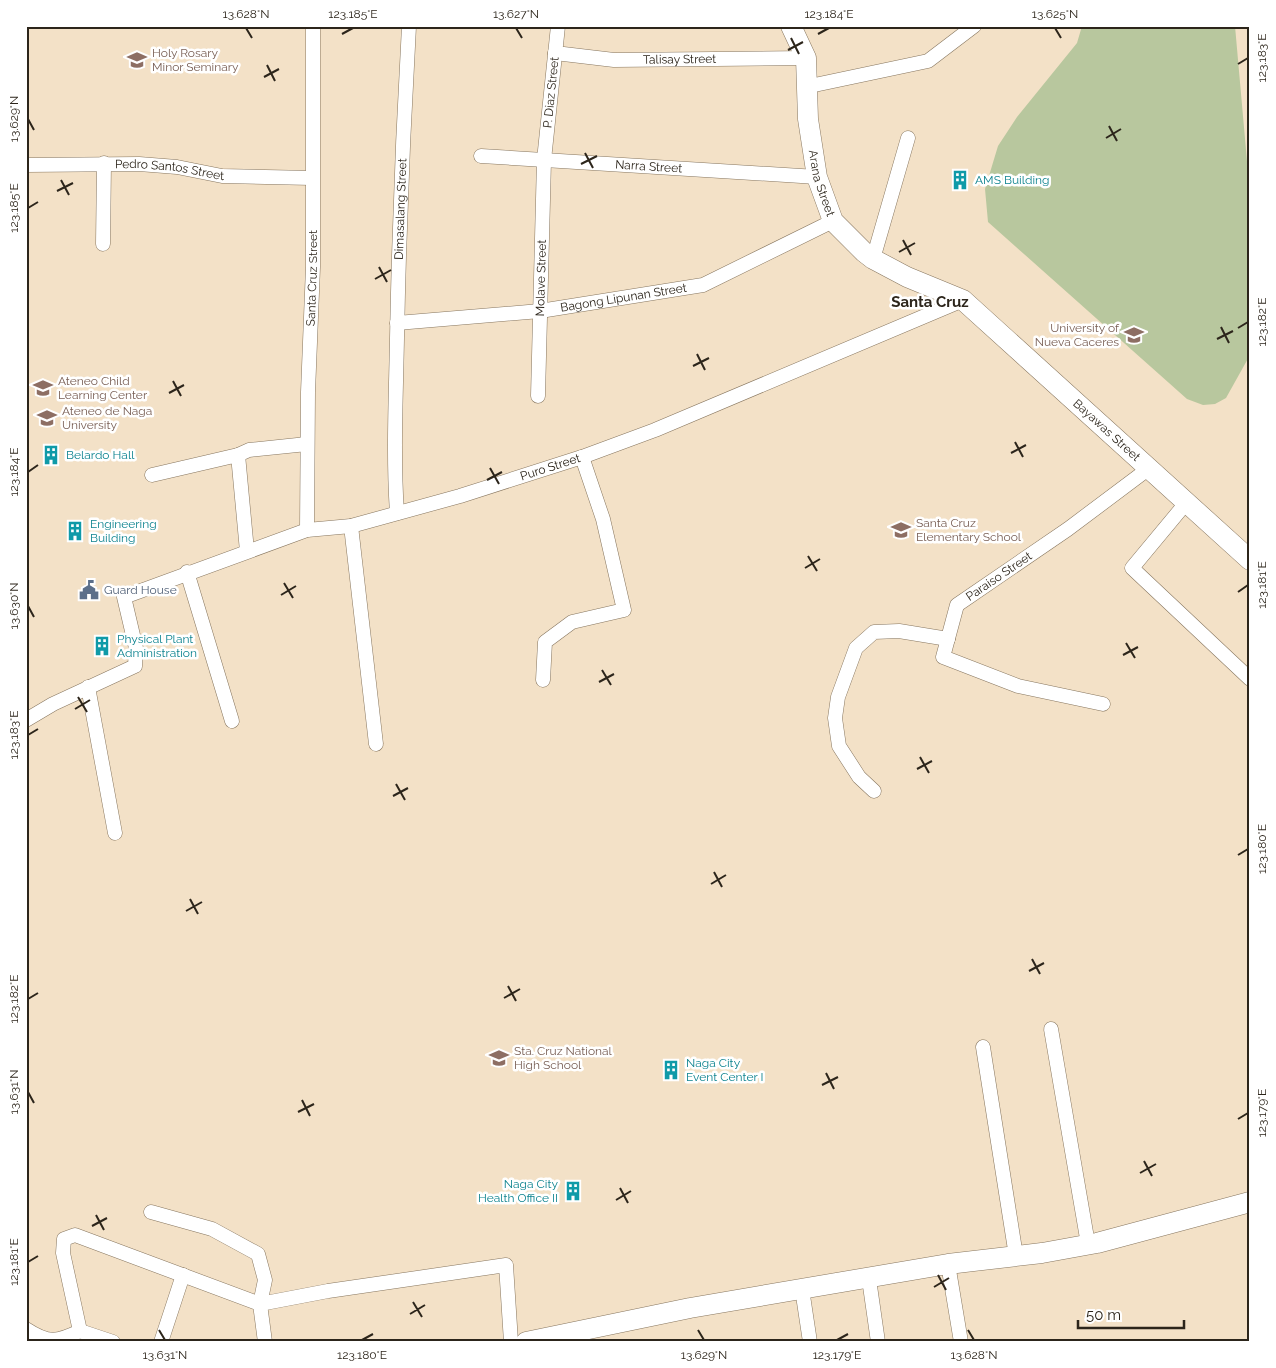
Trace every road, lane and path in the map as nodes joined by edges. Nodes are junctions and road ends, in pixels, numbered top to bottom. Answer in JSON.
{"nodes":[{"id":1,"x":313,"y":26,"type":"edge"},
{"id":2,"x":409,"y":26,"type":"edge"},
{"id":3,"x":558,"y":26,"type":"edge"},
{"id":4,"x":791,"y":26,"type":"edge"},
{"id":5,"x":974,"y":26,"type":"edge"},
{"id":6,"x":555,"y":53,"type":"junction"},
{"id":7,"x":806,"y":58,"type":"junction"},
{"id":8,"x":805,"y":87,"type":"junction"},
{"id":9,"x":908,"y":138,"type":"dead end"},
{"id":10,"x":481,"y":156,"type":"dead end"},
{"id":11,"x":544,"y":160,"type":"junction"},
{"id":12,"x":104,"y":163,"type":"junction"},
{"id":13,"x":26,"y":165,"type":"edge"},
{"id":14,"x":816,"y":177,"type":"junction"},
{"id":15,"x":312,"y":178,"type":"junction"},
{"id":16,"x":834,"y":221,"type":"junction"},
{"id":17,"x":104,"y":244,"type":"dead end"},
{"id":18,"x":873,"y":259,"type":"junction"},
{"id":19,"x":962,"y":300,"type":"junction"},
{"id":20,"x":540,"y":311,"type":"junction"},
{"id":21,"x":397,"y":323,"type":"junction"},
{"id":22,"x":538,"y":396,"type":"dead end"},
{"id":23,"x":308,"y":444,"type":"junction"},
{"id":24,"x":238,"y":455,"type":"junction"},
{"id":25,"x":582,"y":457,"type":"junction"},
{"id":26,"x":1148,"y":469,"type":"junction"},
{"id":27,"x":152,"y":475,"type":"dead end"},
{"id":28,"x":1186,"y":503,"type":"junction"},
{"id":29,"x":397,"y":513,"type":"junction"},
{"id":30,"x":351,"y":526,"type":"junction"},
{"id":31,"x":307,"y":530,"type":"junction"},
{"id":32,"x":247,"y":551,"type":"junction"},
{"id":33,"x":1250,"y":560,"type":"edge"},
{"id":34,"x":187,"y":572,"type":"junction"},
{"id":35,"x":948,"y":639,"type":"junction"},
{"id":36,"x":1250,"y":679,"type":"edge"},
{"id":37,"x":543,"y":680,"type":"dead end"},
{"id":38,"x":88,"y":687,"type":"junction"},
{"id":39,"x":1103,"y":704,"type":"dead end"},
{"id":40,"x":26,"y":720,"type":"edge"},
{"id":41,"x":232,"y":721,"type":"dead end"},
{"id":42,"x":376,"y":744,"type":"dead end"},
{"id":43,"x":874,"y":791,"type":"dead end"},
{"id":44,"x":115,"y":832,"type":"dead end"},
{"id":45,"x":1051,"y":1029,"type":"dead end"},
{"id":46,"x":983,"y":1047,"type":"dead end"},
{"id":47,"x":1250,"y":1202,"type":"edge"},
{"id":48,"x":151,"y":1212,"type":"dead end"},
{"id":49,"x":1088,"y":1244,"type":"junction"},
{"id":50,"x":1016,"y":1256,"type":"junction"},
{"id":51,"x":948,"y":1264,"type":"junction"},
{"id":52,"x":183,"y":1275,"type":"junction"},
{"id":53,"x":869,"y":1279,"type":"junction"},
{"id":54,"x":802,"y":1289,"type":"junction"},
{"id":55,"x":260,"y":1304,"type":"junction"},
{"id":56,"x":26,"y":1329,"type":"edge"},
{"id":57,"x":80,"y":1331,"type":"junction"},
{"id":58,"x":62,"y":1341,"type":"edge"},
{"id":59,"x":113,"y":1342,"type":"edge"},
{"id":60,"x":161,"y":1342,"type":"edge"},
{"id":61,"x":265,"y":1342,"type":"edge"},
{"id":62,"x":511,"y":1342,"type":"edge"},
{"id":63,"x":526,"y":1342,"type":"edge"},
{"id":64,"x":810,"y":1342,"type":"edge"},
{"id":65,"x":878,"y":1342,"type":"edge"},
{"id":66,"x":961,"y":1342,"type":"edge"}],
"edges":[{"from":1,"to":15,"type":"street","name":"Santa Cruz Street"},
{"from":2,"to":21,"type":"street","name":"Dimasalang Street"},
{"from":3,"to":6,"type":"street","name":"P. Diaz Street"},
{"from":4,"to":7,"type":"street","name":"Arana Street"},
{"from":5,"to":8,"type":"street"},
{"from":6,"to":7,"type":"street","name":"Talisay Street"},
{"from":6,"to":11,"type":"street","name":"P. Diaz Street"},
{"from":7,"to":8,"type":"street","name":"Arana Street"},
{"from":8,"to":14,"type":"street","name":"Arana Street"},
{"from":9,"to":18,"type":"street"},
{"from":10,"to":11,"type":"street","name":"Narra Street"},
{"from":11,"to":14,"type":"street","name":"Narra Street"},
{"from":11,"to":20,"type":"street","name":"Molave Street"},
{"from":12,"to":13,"type":"street","name":"Pedro Santos Street"},
{"from":12,"to":15,"type":"street","name":"Pedro Santos Street"},
{"from":12,"to":17,"type":"street"},
{"from":14,"to":16,"type":"street","name":"Arana Street"},
{"from":15,"to":23,"type":"street","name":"Santa Cruz Street"},
{"from":16,"to":18,"type":"street","name":"Arana Street"},
{"from":16,"to":20,"type":"street","name":"Bagong Lipunan Street"},
{"from":18,"to":19,"type":"street","name":"Arana Street"},
{"from":19,"to":25,"type":"street","name":"Puro Street"},
{"from":19,"to":26,"type":"street","name":"Bayawas Street"},
{"from":20,"to":21,"type":"street","name":"Bagong Lipunan Street"},
{"from":20,"to":22,"type":"street","name":"Molave Street"},
{"from":21,"to":29,"type":"street","name":"Dimasalang Street"},
{"from":23,"to":24,"type":"street"},
{"from":23,"to":31,"type":"street","name":"Santa Cruz Street"},
{"from":24,"to":27,"type":"street"},
{"from":24,"to":32,"type":"street"},
{"from":25,"to":29,"type":"street","name":"Puro Street"},
{"from":25,"to":37,"type":"street"},
{"from":26,"to":28,"type":"street","name":"Bayawas Street"},
{"from":26,"to":35,"type":"street","name":"Paraiso Street"},
{"from":28,"to":33,"type":"street","name":"Bayawas Street"},
{"from":28,"to":36,"type":"street"},
{"from":29,"to":30,"type":"street","name":"Puro Street"},
{"from":30,"to":31,"type":"street","name":"Puro Street"},
{"from":30,"to":42,"type":"street"},
{"from":31,"to":32,"type":"street","name":"Puro Street"},
{"from":32,"to":34,"type":"street","name":"Puro Street"},
{"from":34,"to":38,"type":"street","name":"Puro Street"},
{"from":34,"to":41,"type":"street"},
{"from":35,"to":39,"type":"street","name":"Paraiso Street"},
{"from":35,"to":43,"type":"street"},
{"from":38,"to":40,"type":"street"},
{"from":38,"to":44,"type":"street"},
{"from":45,"to":49,"type":"street"},
{"from":46,"to":50,"type":"street"},
{"from":47,"to":49,"type":"street"},
{"from":48,"to":55,"type":"street"},
{"from":49,"to":50,"type":"street"},
{"from":50,"to":51,"type":"street"},
{"from":51,"to":53,"type":"street"},
{"from":51,"to":66,"type":"street"},
{"from":52,"to":55,"type":"street"},
{"from":52,"to":57,"type":"street"},
{"from":52,"to":60,"type":"street"},
{"from":53,"to":54,"type":"street"},
{"from":53,"to":65,"type":"street"},
{"from":54,"to":63,"type":"street"},
{"from":54,"to":64,"type":"street"},
{"from":55,"to":61,"type":"street"},
{"from":55,"to":62,"type":"street"},
{"from":56,"to":58,"type":"street"},
{"from":57,"to":58,"type":"street"},
{"from":57,"to":59,"type":"street"}]}
